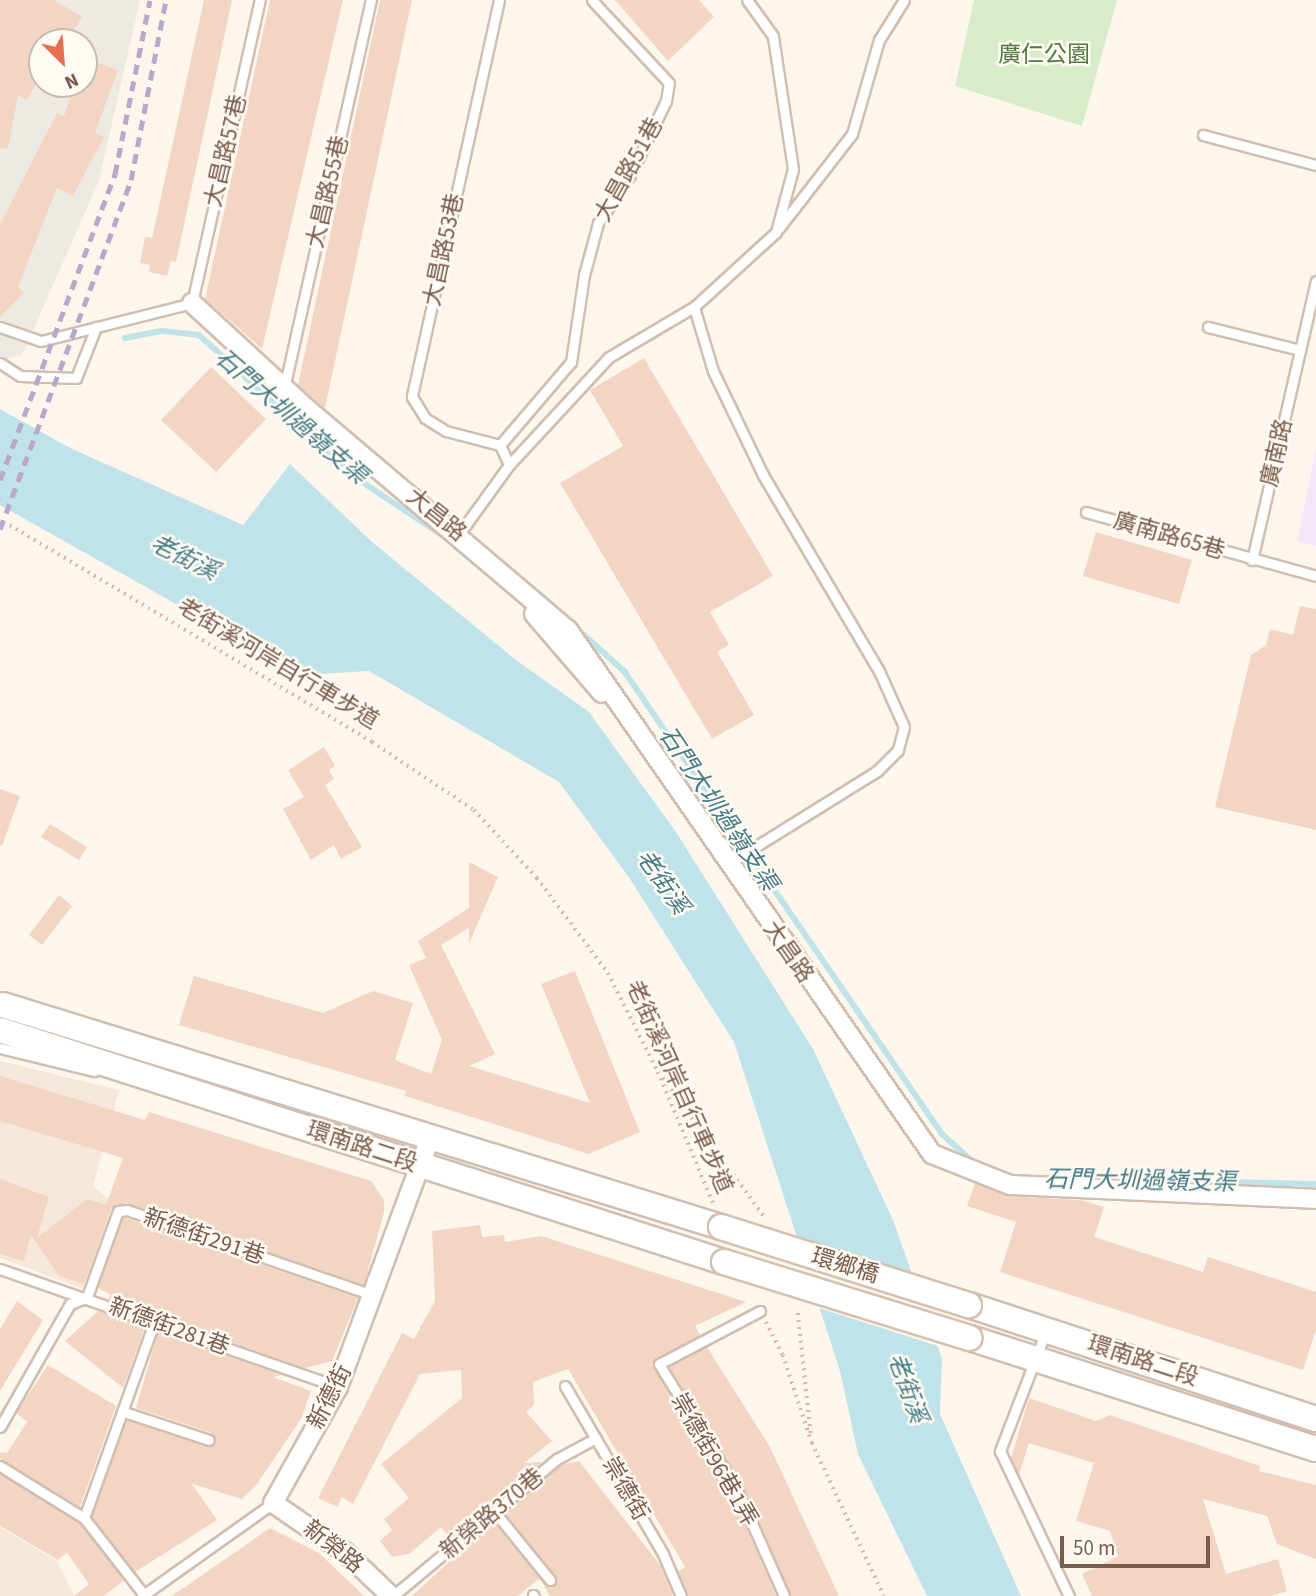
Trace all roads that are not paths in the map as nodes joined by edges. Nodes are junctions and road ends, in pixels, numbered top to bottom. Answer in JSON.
{"nodes":[{"id":1,"x":260,"y":0,"type":"edge"},
{"id":2,"x":371,"y":0,"type":"edge"},
{"id":3,"x":499,"y":0,"type":"edge"},
{"id":4,"x":592,"y":0,"type":"edge"},
{"id":5,"x":747,"y":0,"type":"edge"},
{"id":6,"x":904,"y":0,"type":"edge"},
{"id":7,"x":1203,"y":135,"type":"dead end"},
{"id":8,"x":1316,"y":165,"type":"edge"},
{"id":9,"x":776,"y":232,"type":"junction"},
{"id":10,"x":1316,"y":281,"type":"edge"},
{"id":11,"x":192,"y":303,"type":"junction"},
{"id":12,"x":694,"y":307,"type":"junction"},
{"id":13,"x":0,"y":327,"type":"edge"},
{"id":14,"x":96,"y":327,"type":"junction"},
{"id":15,"x":1208,"y":327,"type":"dead end"},
{"id":16,"x":1300,"y":350,"type":"junction"},
{"id":17,"x":0,"y":363,"type":"edge"},
{"id":18,"x":285,"y":384,"type":"junction"},
{"id":19,"x":500,"y":446,"type":"junction"},
{"id":20,"x":509,"y":465,"type":"junction"},
{"id":21,"x":1086,"y":512,"type":"dead end"},
{"id":22,"x":459,"y":534,"type":"junction"},
{"id":23,"x":1252,"y":560,"type":"junction"},
{"id":24,"x":1316,"y":576,"type":"edge"},
{"id":25,"x":732,"y":868,"type":"junction"},
{"id":26,"x":3,"y":1004,"type":"dead end"},
{"id":27,"x":0,"y":1030,"type":"edge"},
{"id":28,"x":0,"y":1048,"type":"edge"},
{"id":29,"x":151,"y":1050,"type":"junction"},
{"id":30,"x":144,"y":1074,"type":"junction"},
{"id":31,"x":431,"y":1136,"type":"junction"},
{"id":32,"x":420,"y":1166,"type":"junction"},
{"id":33,"x":1316,"y":1199,"type":"edge"},
{"id":34,"x":721,"y":1227,"type":"joint"},
{"id":35,"x":724,"y":1262,"type":"joint"},
{"id":36,"x":0,"y":1269,"type":"edge"},
{"id":37,"x":375,"y":1296,"type":"junction"},
{"id":38,"x":87,"y":1297,"type":"junction"},
{"id":39,"x":970,"y":1305,"type":"joint"},
{"id":40,"x":760,"y":1311,"type":"road end"},
{"id":41,"x":154,"y":1322,"type":"junction"},
{"id":42,"x":1046,"y":1329,"type":"junction"},
{"id":43,"x":970,"y":1338,"type":"joint"},
{"id":44,"x":1032,"y":1357,"type":"junction"},
{"id":45,"x":565,"y":1386,"type":"dead end"},
{"id":46,"x":338,"y":1387,"type":"junction"},
{"id":47,"x":124,"y":1412,"type":"junction"},
{"id":48,"x":1316,"y":1419,"type":"edge"},
{"id":49,"x":0,"y":1427,"type":"edge"},
{"id":50,"x":596,"y":1438,"type":"junction"},
{"id":51,"x":209,"y":1440,"type":"dead end"},
{"id":52,"x":1316,"y":1449,"type":"edge"},
{"id":53,"x":0,"y":1466,"type":"edge"},
{"id":54,"x":273,"y":1503,"type":"junction"},
{"id":55,"x":494,"y":1511,"type":"junction"},
{"id":56,"x":84,"y":1518,"type":"junction"},
{"id":57,"x":550,"y":1580,"type":"dead end"},
{"id":58,"x":144,"y":1596,"type":"edge"},
{"id":59,"x":392,"y":1596,"type":"edge"},
{"id":60,"x":681,"y":1596,"type":"edge"},
{"id":61,"x":784,"y":1596,"type":"edge"},
{"id":62,"x":1069,"y":1596,"type":"edge"}],
"edges":[{"from":1,"to":11,"type":"lane","name":"大昌路57巷"},
{"from":2,"to":18,"type":"lane","name":"大昌路55巷"},
{"from":3,"to":19,"type":"lane","name":"大昌路53巷"},
{"from":4,"to":19,"type":"lane","name":"大昌路51巷"},
{"from":5,"to":9,"type":"lane"},
{"from":6,"to":9,"type":"lane"},
{"from":7,"to":8,"type":"lane"},
{"from":9,"to":12,"type":"lane"},
{"from":10,"to":16,"type":"lane","name":"廣南路"},
{"from":11,"to":14,"type":"lane"},
{"from":11,"to":18,"type":"street","name":"大昌路"},
{"from":12,"to":20,"type":"lane"},
{"from":12,"to":25,"type":"lane"},
{"from":13,"to":14,"type":"lane"},
{"from":14,"to":17,"type":"lane"},
{"from":15,"to":16,"type":"lane"},
{"from":16,"to":23,"type":"lane","name":"廣南路"},
{"from":18,"to":22,"type":"street","name":"大昌路"},
{"from":19,"to":20,"type":"lane"},
{"from":20,"to":22,"type":"lane"},
{"from":21,"to":23,"type":"lane","name":"廣南路65巷"},
{"from":22,"to":25,"type":"street","name":"大昌路"},
{"from":23,"to":24,"type":"lane"},
{"from":25,"to":33,"type":"street","name":"大昌路"},
{"from":26,"to":29,"type":"main road","name":"環南路二段"},
{"from":27,"to":30,"type":"main road","name":"環南路二段"},
{"from":28,"to":30,"type":"lane"},
{"from":29,"to":30,"type":"main road"},
{"from":29,"to":31,"type":"main road","name":"環南路二段"},
{"from":30,"to":32,"type":"main road","name":"環南路二段"},
{"from":31,"to":32,"type":"street","name":"新德街"},
{"from":31,"to":34,"type":"main road","name":"環南路二段"},
{"from":32,"to":35,"type":"main road","name":"環南路二段"},
{"from":32,"to":37,"type":"street","name":"新德街"},
{"from":34,"to":39,"type":"main road","name":"環鄉橋","bridge":true},
{"from":35,"to":43,"type":"main road","name":"環鄉橋","bridge":true},
{"from":36,"to":38,"type":"lane","name":"新德街281巷"},
{"from":37,"to":38,"type":"lane","name":"新德街291巷"},
{"from":37,"to":46,"type":"street","name":"新德街"},
{"from":38,"to":41,"type":"lane","name":"新德街281巷"},
{"from":38,"to":49,"type":"lane"},
{"from":39,"to":42,"type":"main road","name":"環南路二段"},
{"from":40,"to":61,"type":"lane","name":"崇德街96巷1弄"},
{"from":41,"to":46,"type":"lane","name":"新德街281巷"},
{"from":41,"to":47,"type":"lane"},
{"from":42,"to":44,"type":"lane"},
{"from":42,"to":48,"type":"main road","name":"環南路二段"},
{"from":43,"to":44,"type":"main road","name":"環南路二段"},
{"from":44,"to":52,"type":"main road","name":"環南路二段"},
{"from":44,"to":62,"type":"lane"},
{"from":45,"to":50,"type":"lane","name":"崇德街"},
{"from":46,"to":54,"type":"street","name":"新德街"},
{"from":47,"to":51,"type":"lane"},
{"from":47,"to":56,"type":"lane"},
{"from":50,"to":55,"type":"lane","name":"新榮路370巷"},
{"from":50,"to":60,"type":"lane","name":"崇德街"},
{"from":53,"to":56,"type":"lane"},
{"from":54,"to":58,"type":"lane","name":"新德街"},
{"from":54,"to":59,"type":"street","name":"新榮路"},
{"from":55,"to":57,"type":"lane"},
{"from":55,"to":59,"type":"lane","name":"新榮路370巷"},
{"from":56,"to":58,"type":"lane"}]}
